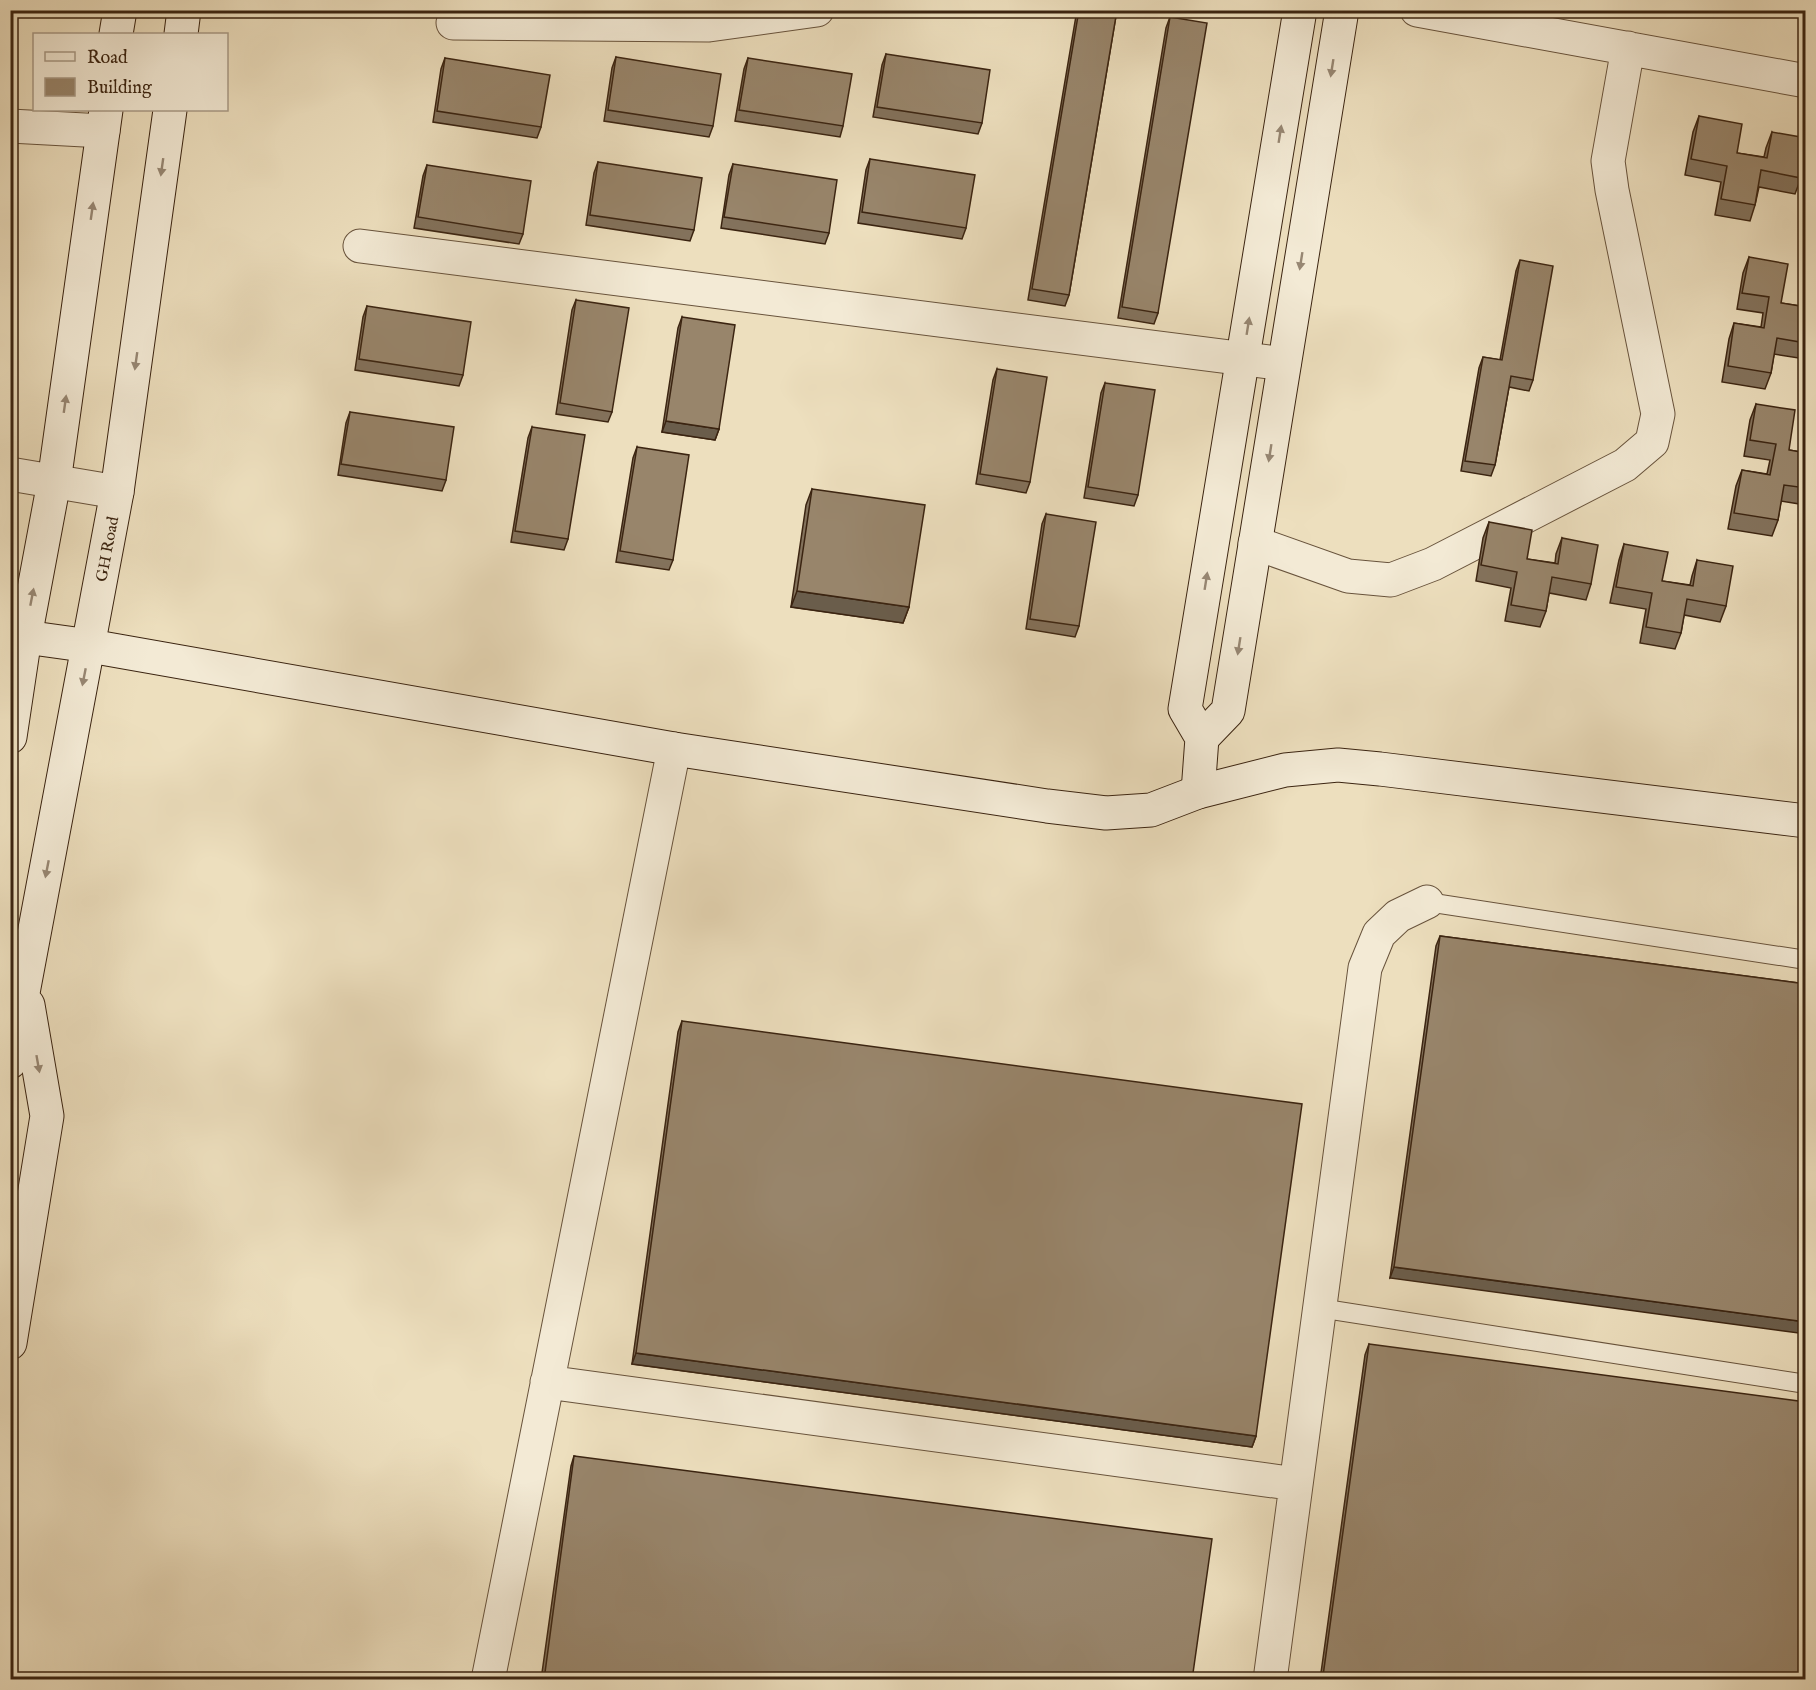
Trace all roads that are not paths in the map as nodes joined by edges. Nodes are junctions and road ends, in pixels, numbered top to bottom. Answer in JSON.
{"nodes":[{"id":1,"x":120,"y":10,"type":"edge"},
{"id":2,"x":184,"y":10,"type":"edge"},
{"id":3,"x":817,"y":10,"type":"edge"},
{"id":4,"x":1300,"y":10,"type":"edge"},
{"id":5,"x":1342,"y":10,"type":"edge"},
{"id":6,"x":1417,"y":10,"type":"edge"},
{"id":7,"x":710,"y":18,"type":"edge"},
{"id":8,"x":453,"y":23,"type":"dead end"},
{"id":9,"x":116,"y":33,"type":"edge"},
{"id":10,"x":181,"y":33,"type":"edge"},
{"id":11,"x":1628,"y":48,"type":"junction"},
{"id":12,"x":1806,"y":81,"type":"edge"},
{"id":13,"x":170,"y":111,"type":"edge"},
{"id":14,"x":104,"y":120,"type":"edge"},
{"id":15,"x":10,"y":126,"type":"edge"},
{"id":16,"x":360,"y":246,"type":"dead end"},
{"id":17,"x":1243,"y":358,"type":"junction"},
{"id":18,"x":1284,"y":364,"type":"junction"},
{"id":19,"x":10,"y":474,"type":"edge"},
{"id":20,"x":54,"y":482,"type":"junction"},
{"id":21,"x":117,"y":492,"type":"junction"},
{"id":22,"x":1255,"y":543,"type":"junction"},
{"id":23,"x":25,"y":637,"type":"junction"},
{"id":24,"x":90,"y":646,"type":"junction"},
{"id":25,"x":10,"y":737,"type":"edge"},
{"id":26,"x":1202,"y":738,"type":"junction"},
{"id":27,"x":674,"y":749,"type":"junction"},
{"id":28,"x":1198,"y":792,"type":"junction"},
{"id":29,"x":1806,"y":821,"type":"edge"},
{"id":30,"x":1427,"y":902,"type":"joint"},
{"id":31,"x":1806,"y":960,"type":"edge"},
{"id":32,"x":25,"y":986,"type":"junction"},
{"id":33,"x":10,"y":1062,"type":"edge"},
{"id":34,"x":1319,"y":1308,"type":"junction"},
{"id":35,"x":10,"y":1343,"type":"edge"},
{"id":36,"x":547,"y":1382,"type":"junction"},
{"id":37,"x":1806,"y":1384,"type":"edge"},
{"id":38,"x":1296,"y":1484,"type":"junction"},
{"id":39,"x":488,"y":1680,"type":"edge"},
{"id":40,"x":1270,"y":1680,"type":"edge"}],
"edges":[{"from":1,"to":9,"type":"street"},
{"from":2,"to":10,"type":"street"},
{"from":3,"to":7,"type":"street"},
{"from":17,"to":4,"type":"street","one_way":true},
{"from":5,"to":18,"type":"street","one_way":true},
{"from":6,"to":11,"type":"street"},
{"from":7,"to":8,"type":"street"},
{"from":11,"to":12,"type":"street"},
{"from":11,"to":22,"type":"street"},
{"from":13,"to":21,"type":"street","name":"GH Road","one_way":true},
{"from":14,"to":15,"type":"street"},
{"from":20,"to":14,"type":"street","one_way":true},
{"from":16,"to":17,"type":"street"},
{"from":17,"to":18,"type":"street"},
{"from":26,"to":17,"type":"street","one_way":true},
{"from":18,"to":22,"type":"street","one_way":true},
{"from":19,"to":20,"type":"street"},
{"from":20,"to":21,"type":"street"},
{"from":23,"to":20,"type":"street","one_way":true},
{"from":21,"to":24,"type":"street","name":"GH Road"},
{"from":22,"to":26,"type":"street","one_way":true},
{"from":23,"to":24,"type":"street"},
{"from":23,"to":25,"type":"street"},
{"from":24,"to":27,"type":"street"},
{"from":24,"to":32,"type":"street","name":"GH Road","one_way":true},
{"from":26,"to":28,"type":"street"},
{"from":27,"to":28,"type":"street"},
{"from":27,"to":36,"type":"street"},
{"from":28,"to":29,"type":"street"},
{"from":30,"to":31,"type":"lane"},
{"from":30,"to":34,"type":"street"},
{"from":32,"to":33,"type":"street","name":"GH Road"},
{"from":32,"to":35,"type":"street","one_way":true},
{"from":34,"to":37,"type":"lane"},
{"from":34,"to":38,"type":"street"},
{"from":36,"to":38,"type":"street"},
{"from":36,"to":39,"type":"street"},
{"from":38,"to":40,"type":"street"}]}
